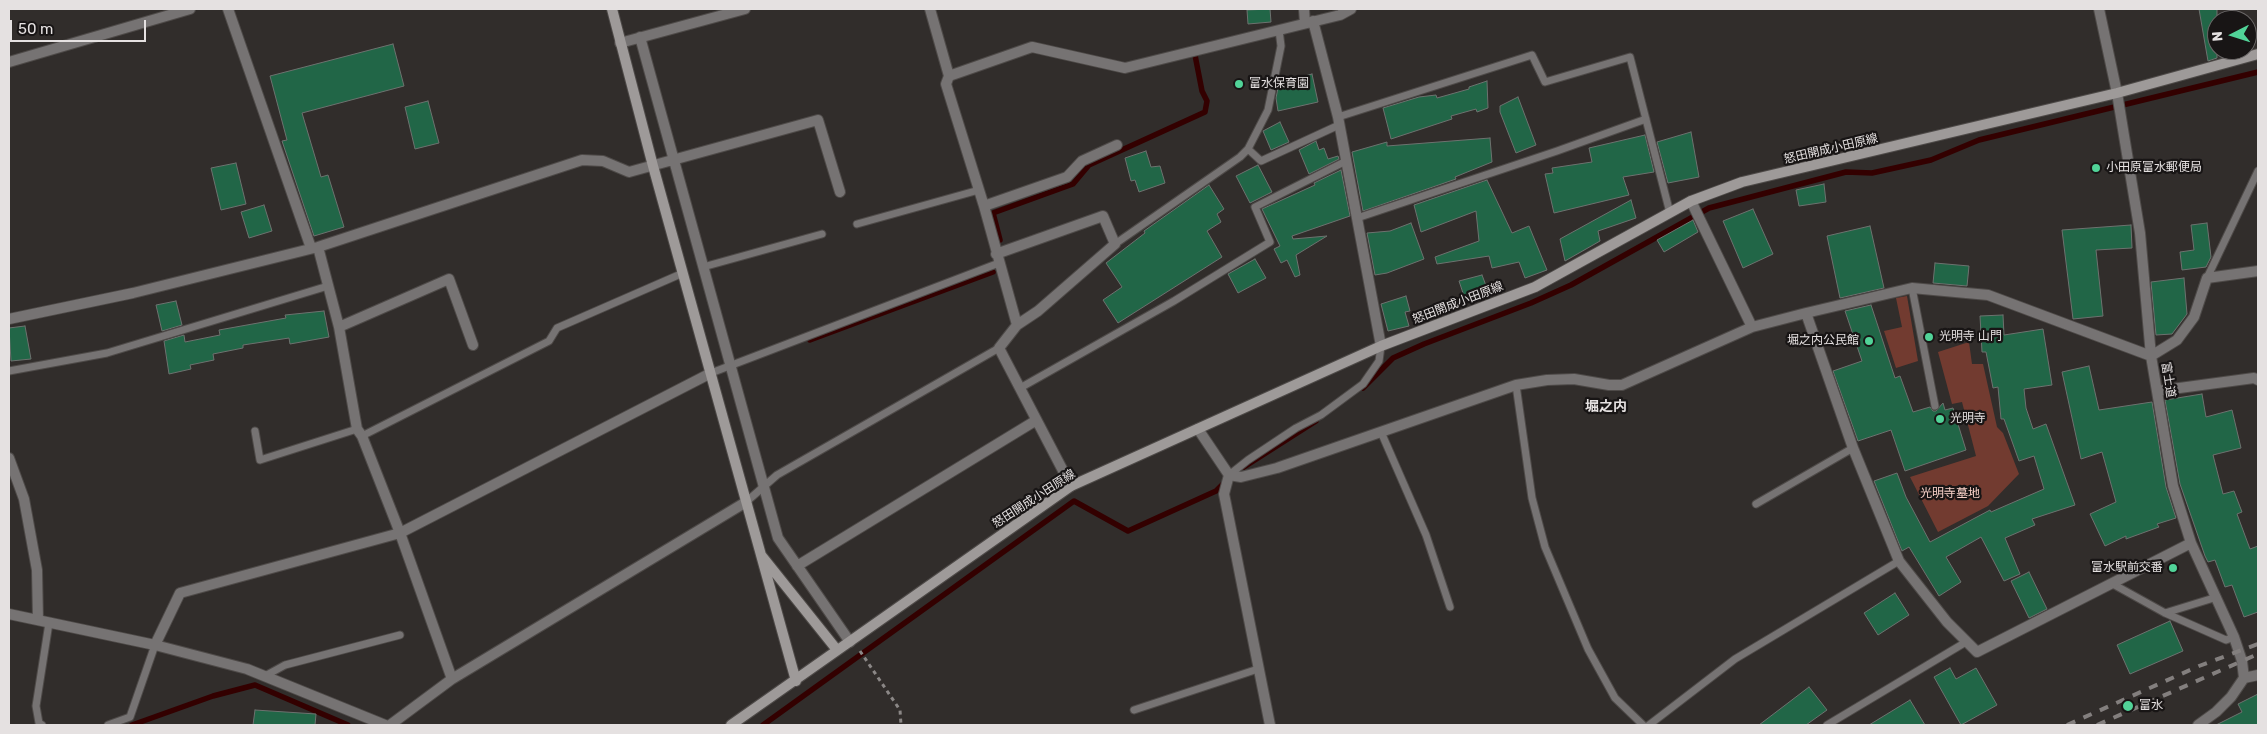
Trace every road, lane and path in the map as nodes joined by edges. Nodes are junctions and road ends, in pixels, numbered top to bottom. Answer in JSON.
{"nodes":[{"id":1,"x":190,"y":9,"type":"edge"},
{"id":2,"x":228,"y":9,"type":"edge"},
{"id":3,"x":612,"y":9,"type":"edge"},
{"id":4,"x":745,"y":9,"type":"edge"},
{"id":5,"x":930,"y":9,"type":"edge"},
{"id":6,"x":1304,"y":9,"type":"edge"},
{"id":7,"x":1351,"y":9,"type":"edge"},
{"id":8,"x":2099,"y":9,"type":"edge"},
{"id":9,"x":1309,"y":22,"type":"junction"},
{"id":10,"x":1279,"y":30,"type":"junction"},
{"id":11,"x":640,"y":37,"type":"junction"},
{"id":12,"x":620,"y":42,"type":"junction"},
{"id":13,"x":2258,"y":54,"type":"edge"},
{"id":14,"x":9,"y":62,"type":"edge"},
{"id":15,"x":949,"y":76,"type":"junction"},
{"id":16,"x":2117,"y":94,"type":"junction"},
{"id":17,"x":1646,"y":119,"type":"junction"},
{"id":18,"x":1338,"y":121,"type":"junction"},
{"id":19,"x":1117,"y":145,"type":"dead end"},
{"id":20,"x":1248,"y":149,"type":"junction"},
{"id":21,"x":674,"y":161,"type":"junction"},
{"id":22,"x":1346,"y":161,"type":"junction"},
{"id":23,"x":653,"y":166,"type":"junction"},
{"id":24,"x":2258,"y":171,"type":"edge"},
{"id":25,"x":980,"y":190,"type":"junction"},
{"id":26,"x":840,"y":192,"type":"dead end"},
{"id":27,"x":1691,"y":202,"type":"junction"},
{"id":28,"x":984,"y":206,"type":"junction"},
{"id":29,"x":1670,"y":213,"type":"junction"},
{"id":30,"x":1357,"y":218,"type":"junction"},
{"id":31,"x":857,"y":224,"type":"dead end"},
{"id":32,"x":822,"y":234,"type":"dead end"},
{"id":33,"x":1115,"y":244,"type":"junction"},
{"id":34,"x":314,"y":247,"type":"junction"},
{"id":35,"x":997,"y":259,"type":"junction"},
{"id":36,"x":702,"y":267,"type":"junction"},
{"id":37,"x":2258,"y":271,"type":"edge"},
{"id":38,"x":683,"y":273,"type":"junction"},
{"id":39,"x":2208,"y":278,"type":"junction"},
{"id":40,"x":328,"y":286,"type":"junction"},
{"id":41,"x":1912,"y":288,"type":"junction"},
{"id":42,"x":1806,"y":313,"type":"junction"},
{"id":43,"x":9,"y":319,"type":"edge"},
{"id":44,"x":1017,"y":325,"type":"junction"},
{"id":45,"x":339,"y":327,"type":"junction"},
{"id":46,"x":1752,"y":327,"type":"junction"},
{"id":47,"x":473,"y":345,"type":"dead end"},
{"id":48,"x":1381,"y":346,"type":"junction"},
{"id":49,"x":999,"y":348,"type":"junction"},
{"id":50,"x":2151,"y":356,"type":"junction"},
{"id":51,"x":732,"y":365,"type":"junction"},
{"id":52,"x":9,"y":371,"type":"edge"},
{"id":53,"x":710,"y":373,"type":"junction"},
{"id":54,"x":2258,"y":380,"type":"edge"},
{"id":55,"x":1516,"y":385,"type":"junction"},
{"id":56,"x":1020,"y":388,"type":"junction"},
{"id":57,"x":2157,"y":391,"type":"junction"},
{"id":58,"x":1935,"y":406,"type":"dead end"},
{"id":59,"x":1036,"y":420,"type":"junction"},
{"id":60,"x":1198,"y":429,"type":"junction"},
{"id":61,"x":255,"y":431,"type":"dead end"},
{"id":62,"x":360,"y":432,"type":"junction"},
{"id":63,"x":1381,"y":432,"type":"junction"},
{"id":64,"x":1853,"y":448,"type":"junction"},
{"id":65,"x":9,"y":458,"type":"edge"},
{"id":66,"x":1229,"y":475,"type":"junction"},
{"id":67,"x":1071,"y":486,"type":"junction"},
{"id":68,"x":763,"y":487,"type":"junction"},
{"id":69,"x":746,"y":502,"type":"junction"},
{"id":70,"x":1756,"y":504,"type":"dead end"},
{"id":71,"x":400,"y":533,"type":"junction"},
{"id":72,"x":2192,"y":543,"type":"junction"},
{"id":73,"x":759,"y":553,"type":"junction"},
{"id":74,"x":1899,"y":561,"type":"junction"},
{"id":75,"x":797,"y":566,"type":"junction"},
{"id":76,"x":2111,"y":583,"type":"junction"},
{"id":77,"x":2216,"y":597,"type":"junction"},
{"id":78,"x":1450,"y":607,"type":"dead end"},
{"id":79,"x":2165,"y":612,"type":"junction"},
{"id":80,"x":9,"y":614,"type":"edge"},
{"id":81,"x":38,"y":620,"type":"junction"},
{"id":82,"x":49,"y":623,"type":"junction"},
{"id":83,"x":400,"y":635,"type":"dead end"},
{"id":84,"x":2234,"y":637,"type":"junction"},
{"id":85,"x":851,"y":641,"type":"junction"},
{"id":86,"x":1966,"y":642,"type":"junction"},
{"id":87,"x":155,"y":646,"type":"junction"},
{"id":88,"x":837,"y":650,"type":"junction"},
{"id":89,"x":1258,"y":669,"type":"junction"},
{"id":90,"x":2258,"y":675,"type":"edge"},
{"id":91,"x":265,"y":676,"type":"junction"},
{"id":92,"x":2244,"y":678,"type":"junction"},
{"id":93,"x":452,"y":679,"type":"junction"},
{"id":94,"x":796,"y":681,"type":"junction"},
{"id":95,"x":1134,"y":710,"type":"dead end"},
{"id":96,"x":42,"y":725,"type":"edge"},
{"id":97,"x":108,"y":725,"type":"edge"},
{"id":98,"x":385,"y":725,"type":"edge"},
{"id":99,"x":390,"y":725,"type":"edge"},
{"id":100,"x":731,"y":725,"type":"edge"},
{"id":101,"x":900,"y":725,"type":"edge"},
{"id":102,"x":1270,"y":725,"type":"edge"},
{"id":103,"x":1643,"y":725,"type":"edge"},
{"id":104,"x":1649,"y":725,"type":"edge"},
{"id":105,"x":1828,"y":725,"type":"edge"},
{"id":106,"x":2198,"y":725,"type":"edge"}],
"edges":[{"from":1,"to":14,"type":"street"},
{"from":2,"to":34,"type":"street"},
{"from":3,"to":12,"type":"main road"},
{"from":4,"to":11,"type":"street"},
{"from":5,"to":15,"type":"street"},
{"from":6,"to":9,"type":"street"},
{"from":7,"to":9,"type":"street"},
{"from":8,"to":16,"type":"street","name":"富士道"},
{"from":9,"to":10,"type":"street"},
{"from":9,"to":18,"type":"street"},
{"from":10,"to":15,"type":"street"},
{"from":10,"to":20,"type":"lane"},
{"from":11,"to":12,"type":"street"},
{"from":11,"to":21,"type":"street"},
{"from":12,"to":23,"type":"main road"},
{"from":13,"to":16,"type":"main road","name":"怒田開成小田原線"},
{"from":15,"to":25,"type":"street"},
{"from":16,"to":27,"type":"main road","name":"怒田開成小田原線"},
{"from":16,"to":50,"type":"street","name":"富士道"},
{"from":17,"to":18,"type":"lane"},
{"from":17,"to":29,"type":"lane"},
{"from":17,"to":30,"type":"lane"},
{"from":18,"to":20,"type":"lane"},
{"from":18,"to":22,"type":"street"},
{"from":19,"to":28,"type":"street"},
{"from":20,"to":33,"type":"lane"},
{"from":21,"to":23,"type":"street"},
{"from":21,"to":26,"type":"street"},
{"from":21,"to":36,"type":"street"},
{"from":22,"to":30,"type":"street"},
{"from":22,"to":56,"type":"lane"},
{"from":23,"to":34,"type":"street"},
{"from":23,"to":38,"type":"main road"},
{"from":24,"to":39,"type":"lane"},
{"from":25,"to":28,"type":"street"},
{"from":25,"to":31,"type":"lane"},
{"from":27,"to":29,"type":"main road","name":"怒田開成小田原線"},
{"from":27,"to":46,"type":"street"},
{"from":28,"to":35,"type":"street"},
{"from":29,"to":48,"type":"main road","name":"怒田開成小田原線"},
{"from":30,"to":48,"type":"street"},
{"from":32,"to":36,"type":"lane"},
{"from":33,"to":35,"type":"street"},
{"from":33,"to":44,"type":"street"},
{"from":34,"to":40,"type":"street"},
{"from":34,"to":43,"type":"street"},
{"from":35,"to":44,"type":"street"},
{"from":35,"to":51,"type":"lane"},
{"from":36,"to":51,"type":"street"},
{"from":37,"to":39,"type":"street"},
{"from":38,"to":53,"type":"main road"},
{"from":38,"to":62,"type":"lane"},
{"from":39,"to":50,"type":"street"},
{"from":40,"to":45,"type":"street"},
{"from":40,"to":52,"type":"lane"},
{"from":41,"to":42,"type":"street"},
{"from":41,"to":50,"type":"street"},
{"from":41,"to":58,"type":"lane"},
{"from":42,"to":46,"type":"street"},
{"from":42,"to":64,"type":"street"},
{"from":44,"to":49,"type":"street"},
{"from":45,"to":47,"type":"street"},
{"from":45,"to":62,"type":"street"},
{"from":46,"to":55,"type":"street"},
{"from":48,"to":60,"type":"main road","name":"怒田開成小田原線"},
{"from":48,"to":66,"type":"lane"},
{"from":49,"to":56,"type":"street"},
{"from":49,"to":68,"type":"lane"},
{"from":50,"to":57,"type":"street","name":"富士道"},
{"from":51,"to":53,"type":"lane"},
{"from":51,"to":68,"type":"street"},
{"from":53,"to":69,"type":"main road"},
{"from":53,"to":71,"type":"street"},
{"from":54,"to":57,"type":"street"},
{"from":55,"to":63,"type":"street"},
{"from":55,"to":103,"type":"lane"},
{"from":56,"to":59,"type":"street"},
{"from":57,"to":72,"type":"street","name":"富士道"},
{"from":59,"to":67,"type":"street"},
{"from":59,"to":75,"type":"street"},
{"from":60,"to":66,"type":"street"},
{"from":60,"to":67,"type":"main road","name":"怒田開成小田原線"},
{"from":61,"to":62,"type":"lane"},
{"from":62,"to":71,"type":"street"},
{"from":63,"to":66,"type":"street"},
{"from":63,"to":78,"type":"lane"},
{"from":64,"to":70,"type":"lane"},
{"from":64,"to":74,"type":"street"},
{"from":65,"to":81,"type":"street"},
{"from":66,"to":89,"type":"street"},
{"from":67,"to":85,"type":"main road","name":"怒田開成小田原線"},
{"from":68,"to":69,"type":"lane"},
{"from":68,"to":75,"type":"street"},
{"from":69,"to":73,"type":"main road"},
{"from":69,"to":93,"type":"street"},
{"from":71,"to":87,"type":"street"},
{"from":71,"to":93,"type":"street"},
{"from":72,"to":76,"type":"street"},
{"from":72,"to":77,"type":"street","name":"富士道"},
{"from":73,"to":88,"type":"main road"},
{"from":73,"to":94,"type":"main road"},
{"from":74,"to":86,"type":"street"},
{"from":74,"to":104,"type":"lane"},
{"from":75,"to":85,"type":"street"},
{"from":76,"to":79,"type":"lane"},
{"from":76,"to":86,"type":"street"},
{"from":77,"to":79,"type":"lane"},
{"from":77,"to":84,"type":"street","name":"富士道"},
{"from":79,"to":84,"type":"lane"},
{"from":80,"to":81,"type":"street"},
{"from":81,"to":82,"type":"street"},
{"from":82,"to":87,"type":"street"},
{"from":82,"to":96,"type":"lane"},
{"from":83,"to":91,"type":"lane"},
{"from":84,"to":92,"type":"street","name":"富士道"},
{"from":85,"to":88,"type":"main road","name":"怒田開成小田原線"},
{"from":85,"to":101,"type":"path"},
{"from":86,"to":105,"type":"lane"},
{"from":87,"to":91,"type":"street"},
{"from":87,"to":97,"type":"lane"},
{"from":88,"to":94,"type":"main road","name":"怒田開成小田原線"},
{"from":89,"to":95,"type":"lane"},
{"from":89,"to":102,"type":"street"},
{"from":90,"to":92,"type":"street"},
{"from":91,"to":98,"type":"street"},
{"from":92,"to":106,"type":"street"},
{"from":93,"to":99,"type":"street"},
{"from":94,"to":100,"type":"main road","name":"怒田開成小田原線"}]}
